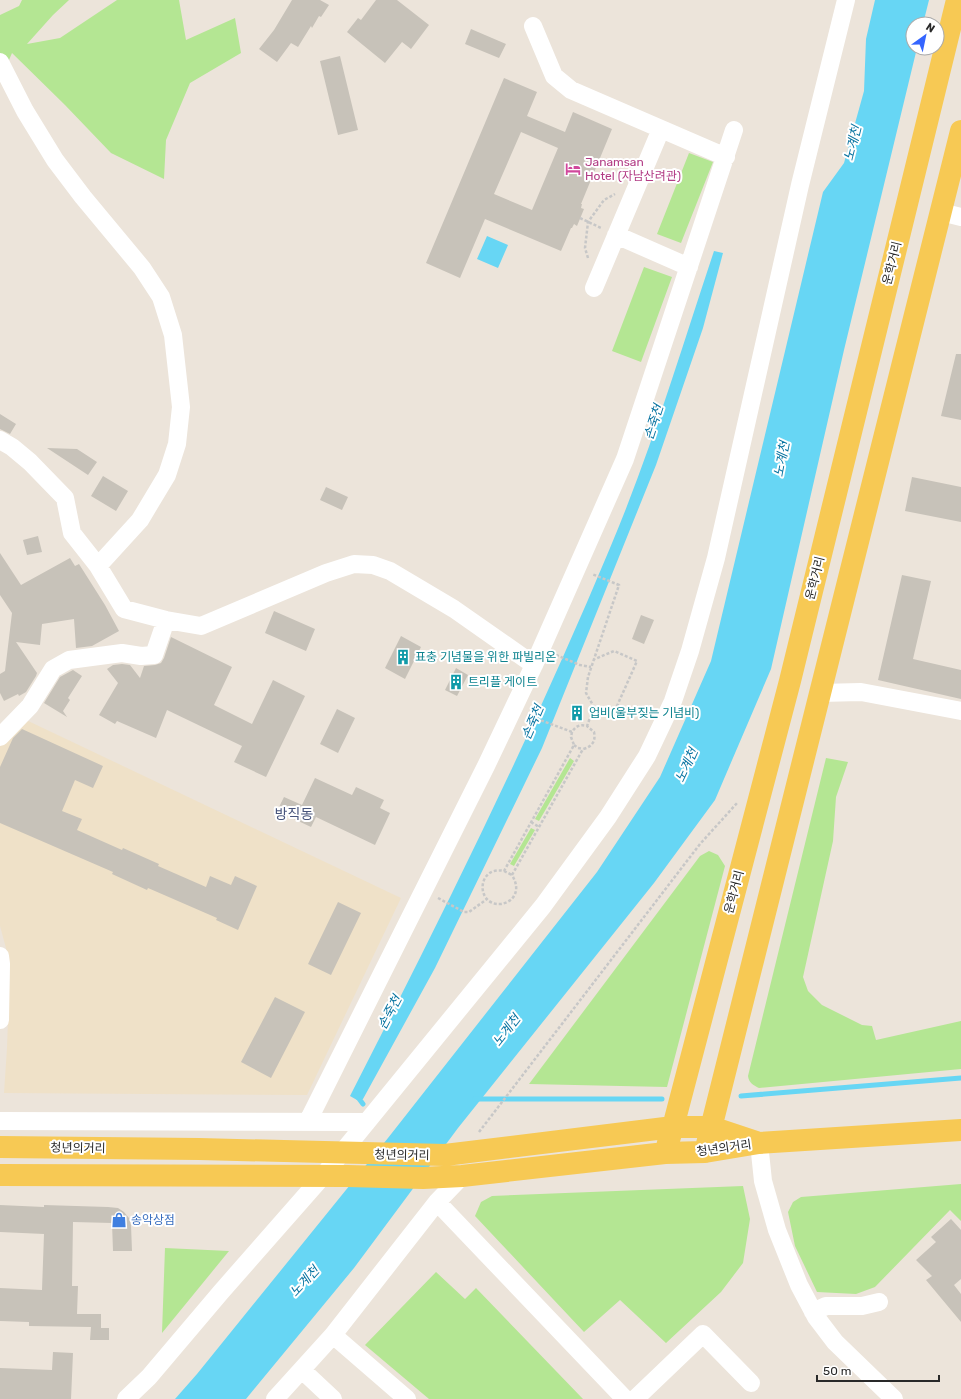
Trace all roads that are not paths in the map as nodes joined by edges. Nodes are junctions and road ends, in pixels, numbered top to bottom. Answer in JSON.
{"nodes":[{"id":1,"x":846,"y":0,"type":"edge"},
{"id":2,"x":957,"y":0,"type":"edge"},
{"id":3,"x":533,"y":26,"type":"dead end"},
{"id":4,"x":0,"y":62,"type":"edge"},
{"id":5,"x":662,"y":129,"type":"junction"},
{"id":6,"x":734,"y":130,"type":"dead end"},
{"id":7,"x":961,"y":132,"type":"edge"},
{"id":8,"x":726,"y":156,"type":"junction"},
{"id":9,"x":951,"y":215,"type":"edge"},
{"id":10,"x":610,"y":232,"type":"junction"},
{"id":11,"x":689,"y":267,"type":"junction"},
{"id":12,"x":594,"y":288,"type":"dead end"},
{"id":13,"x":0,"y":440,"type":"edge"},
{"id":14,"x":98,"y":566,"type":"junction"},
{"id":15,"x":166,"y":620,"type":"junction"},
{"id":16,"x":534,"y":665,"type":"junction"},
{"id":17,"x":820,"y":693,"type":"junction"},
{"id":18,"x":961,"y":711,"type":"edge"},
{"id":19,"x":0,"y":737,"type":"edge"},
{"id":20,"x":0,"y":956,"type":"edge"},
{"id":21,"x":0,"y":1020,"type":"edge"},
{"id":22,"x":0,"y":1120,"type":"edge"},
{"id":23,"x":308,"y":1121,"type":"junction"},
{"id":24,"x":367,"y":1122,"type":"junction"},
{"id":25,"x":673,"y":1127,"type":"junction"},
{"id":26,"x":711,"y":1127,"type":"junction"},
{"id":27,"x":961,"y":1130,"type":"edge"},
{"id":28,"x":759,"y":1143,"type":"junction"},
{"id":29,"x":0,"y":1147,"type":"edge"},
{"id":30,"x":705,"y":1152,"type":"junction"},
{"id":31,"x":340,"y":1153,"type":"junction"},
{"id":32,"x":665,"y":1153,"type":"junction"},
{"id":33,"x":0,"y":1175,"type":"edge"},
{"id":34,"x":462,"y":1176,"type":"junction"},
{"id":35,"x":322,"y":1177,"type":"junction"},
{"id":36,"x":437,"y":1202,"type":"junction"},
{"id":37,"x":879,"y":1302,"type":"dead end"},
{"id":38,"x":813,"y":1312,"type":"junction"},
{"id":39,"x":333,"y":1336,"type":"junction"},
{"id":40,"x":302,"y":1370,"type":"junction"},
{"id":41,"x":751,"y":1384,"type":"dead end"},
{"id":42,"x":126,"y":1399,"type":"edge"},
{"id":43,"x":275,"y":1399,"type":"edge"},
{"id":44,"x":333,"y":1399,"type":"edge"},
{"id":45,"x":407,"y":1399,"type":"edge"},
{"id":46,"x":625,"y":1399,"type":"edge"},
{"id":47,"x":635,"y":1399,"type":"edge"},
{"id":48,"x":894,"y":1399,"type":"edge"}],
"edges":[{"from":1,"to":24,"type":"street"},
{"from":2,"to":25,"type":"main road","name":"운학거리"},
{"from":3,"to":5,"type":"street"},
{"from":4,"to":14,"type":"street"},
{"from":5,"to":8,"type":"street"},
{"from":5,"to":10,"type":"street"},
{"from":6,"to":8,"type":"street"},
{"from":7,"to":9,"type":"main road"},
{"from":8,"to":11,"type":"street"},
{"from":9,"to":17,"type":"main road"},
{"from":10,"to":11,"type":"street"},
{"from":10,"to":12,"type":"street"},
{"from":11,"to":16,"type":"street"},
{"from":13,"to":14,"type":"street"},
{"from":14,"to":15,"type":"street"},
{"from":15,"to":16,"type":"street"},
{"from":15,"to":19,"type":"street"},
{"from":16,"to":23,"type":"street"},
{"from":17,"to":18,"type":"street"},
{"from":17,"to":26,"type":"main road"},
{"from":20,"to":21,"type":"street"},
{"from":22,"to":23,"type":"street"},
{"from":23,"to":24,"type":"street"},
{"from":24,"to":31,"type":"street"},
{"from":25,"to":26,"type":"main road","name":"청년의거리"},
{"from":25,"to":31,"type":"main road","name":"청년의거리"},
{"from":25,"to":32,"type":"main road","name":"운학거리"},
{"from":26,"to":28,"type":"main road","name":"청년의거리"},
{"from":26,"to":30,"type":"main road"},
{"from":27,"to":28,"type":"main road"},
{"from":28,"to":30,"type":"main road","name":"청년의거리"},
{"from":28,"to":38,"type":"street"},
{"from":29,"to":31,"type":"main road","name":"청년의거리"},
{"from":30,"to":32,"type":"main road","name":"청년의거리"},
{"from":31,"to":35,"type":"street"},
{"from":32,"to":34,"type":"main road","name":"청년의거리"},
{"from":33,"to":35,"type":"main road","name":"청년의거리"},
{"from":34,"to":35,"type":"main road","name":"청년의거리"},
{"from":34,"to":36,"type":"street"},
{"from":35,"to":42,"type":"street"},
{"from":36,"to":39,"type":"street"},
{"from":36,"to":46,"type":"street"},
{"from":37,"to":38,"type":"street"},
{"from":38,"to":48,"type":"street"},
{"from":39,"to":40,"type":"street"},
{"from":39,"to":45,"type":"street"},
{"from":40,"to":43,"type":"street"},
{"from":40,"to":44,"type":"street"},
{"from":41,"to":47,"type":"street"}]}
